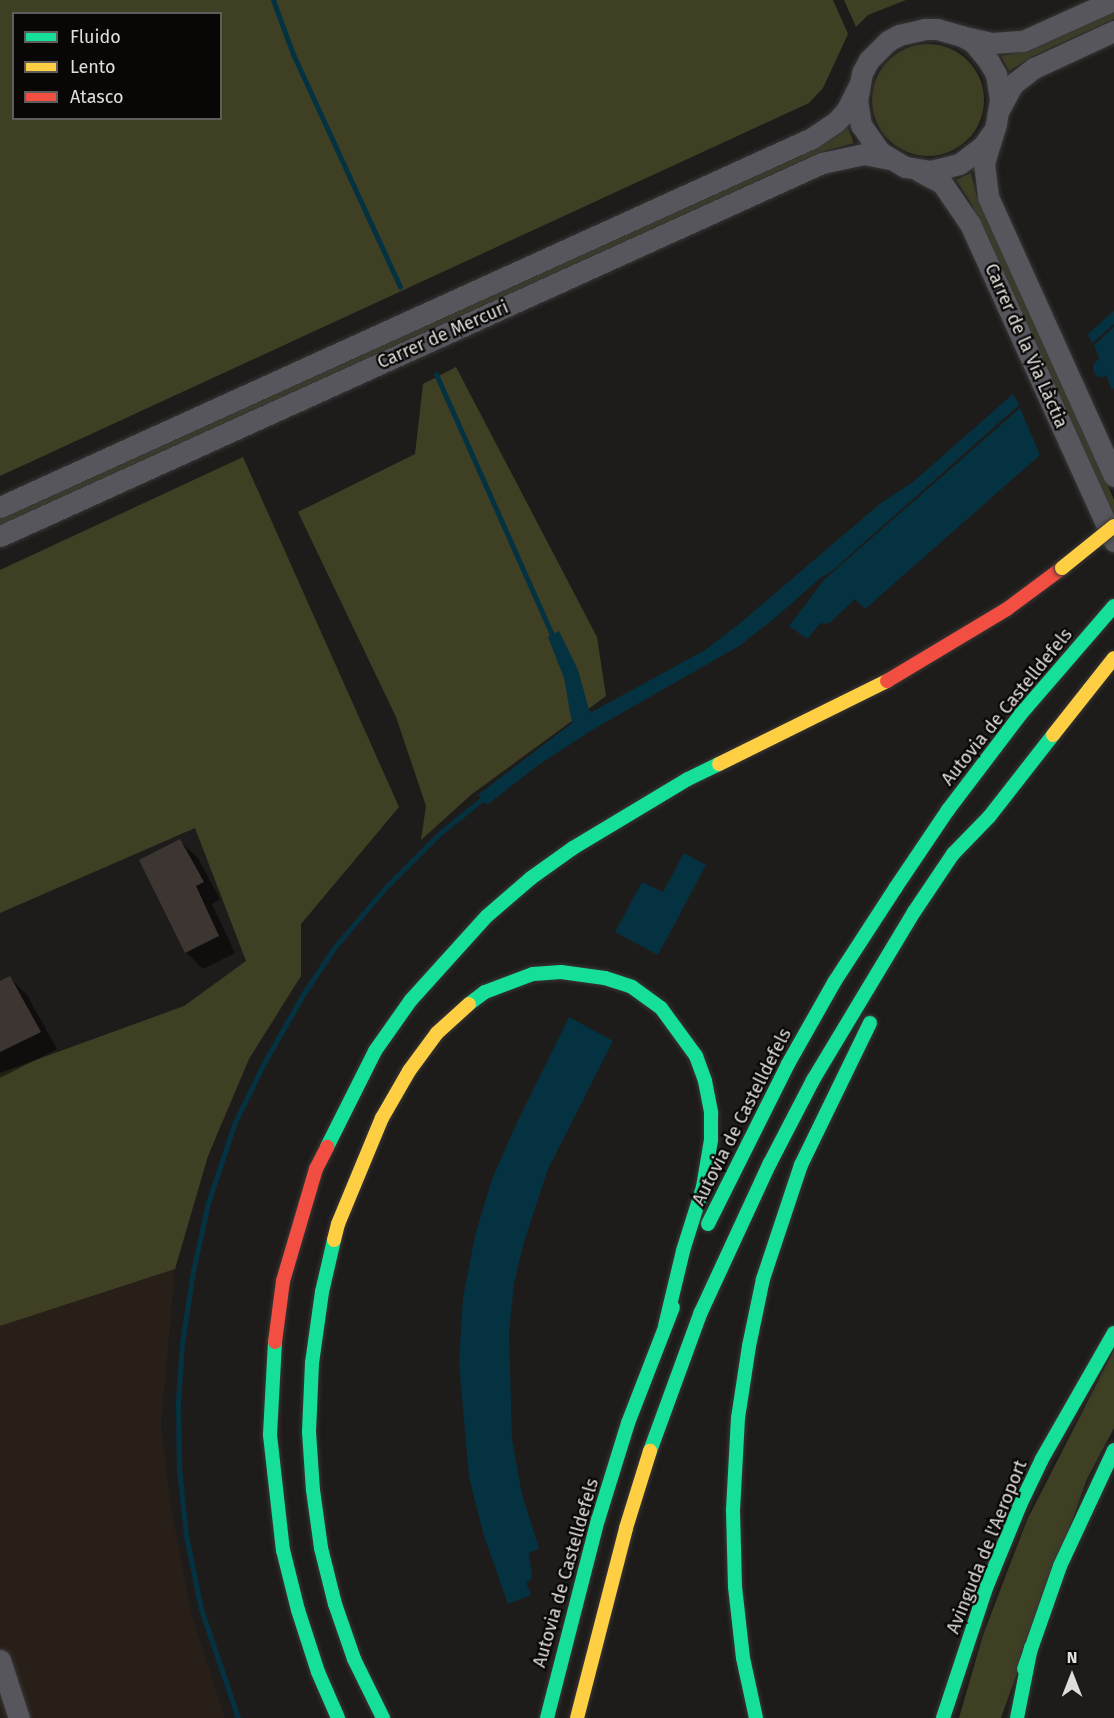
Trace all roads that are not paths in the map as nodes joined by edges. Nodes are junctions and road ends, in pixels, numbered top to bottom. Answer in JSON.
{"nodes":[{"id":1,"x":1114,"y":0,"type":"edge"},
{"id":2,"x":1114,"y":31,"type":"edge"},
{"id":3,"x":962,"y":36,"type":"junction"},
{"id":4,"x":860,"y":84,"type":"junction"},
{"id":5,"x":995,"y":124,"type":"junction"},
{"id":6,"x":890,"y":159,"type":"junction"},
{"id":7,"x":915,"y":170,"type":"junction"},
{"id":8,"x":1114,"y":476,"type":"edge"},
{"id":9,"x":0,"y":507,"type":"edge"},
{"id":10,"x":1114,"y":526,"type":"edge"},
{"id":11,"x":0,"y":536,"type":"edge"},
{"id":12,"x":1114,"y":541,"type":"edge"},
{"id":13,"x":1114,"y":606,"type":"edge"},
{"id":14,"x":1110,"y":662,"type":"edge"},
{"id":15,"x":988,"y":817,"type":"junction"},
{"id":16,"x":971,"y":854,"type":"dead end"},
{"id":17,"x":876,"y":1011,"type":"dead end"},
{"id":18,"x":664,"y":1326,"type":"junction"},
{"id":19,"x":1114,"y":1332,"type":"edge"},
{"id":20,"x":1114,"y":1450,"type":"edge"},
{"id":21,"x":1031,"y":1647,"type":"junction"},
{"id":22,"x":0,"y":1660,"type":"edge"},
{"id":23,"x":19,"y":1718,"type":"edge"},
{"id":24,"x":338,"y":1718,"type":"edge"},
{"id":25,"x":383,"y":1718,"type":"edge"},
{"id":26,"x":547,"y":1718,"type":"edge"},
{"id":27,"x":577,"y":1718,"type":"edge"},
{"id":28,"x":756,"y":1718,"type":"edge"},
{"id":29,"x":943,"y":1718,"type":"edge"},
{"id":30,"x":1010,"y":1718,"type":"edge"},
{"id":31,"x":1017,"y":1718,"type":"edge"}],
"edges":[{"from":1,"to":3,"type":"street"},
{"from":2,"to":5,"type":"street"},
{"from":3,"to":4,"type":"street"},
{"from":3,"to":5,"type":"street"},
{"from":4,"to":6,"type":"street"},
{"from":4,"to":9,"type":"street","name":"Carrer de Mercuri"},
{"from":5,"to":7,"type":"street"},
{"from":5,"to":8,"type":"street","name":"Carrer de la Via Làctia"},
{"from":6,"to":7,"type":"street"},
{"from":6,"to":11,"type":"street","name":"Carrer de Mercuri"},
{"from":7,"to":12,"type":"street","name":"Carrer de la Via Làctia"},
{"from":10,"to":24,"type":"main road","bridge":true},
{"from":13,"to":18,"type":"main road","name":"Autovia de Castelldefels"},
{"from":14,"to":15,"type":"main road"},
{"from":15,"to":16,"type":"main road"},
{"from":15,"to":27,"type":"main road"},
{"from":17,"to":28,"type":"main road"},
{"from":18,"to":25,"type":"main road"},
{"from":18,"to":26,"type":"main road","name":"Autovia de Castelldefels"},
{"from":19,"to":29,"type":"main road","name":"Avinguda de l'Aeroport"},
{"from":20,"to":21,"type":"main road"},
{"from":21,"to":30,"type":"main road"},
{"from":21,"to":31,"type":"main road"},
{"from":22,"to":23,"type":"street"}]}
